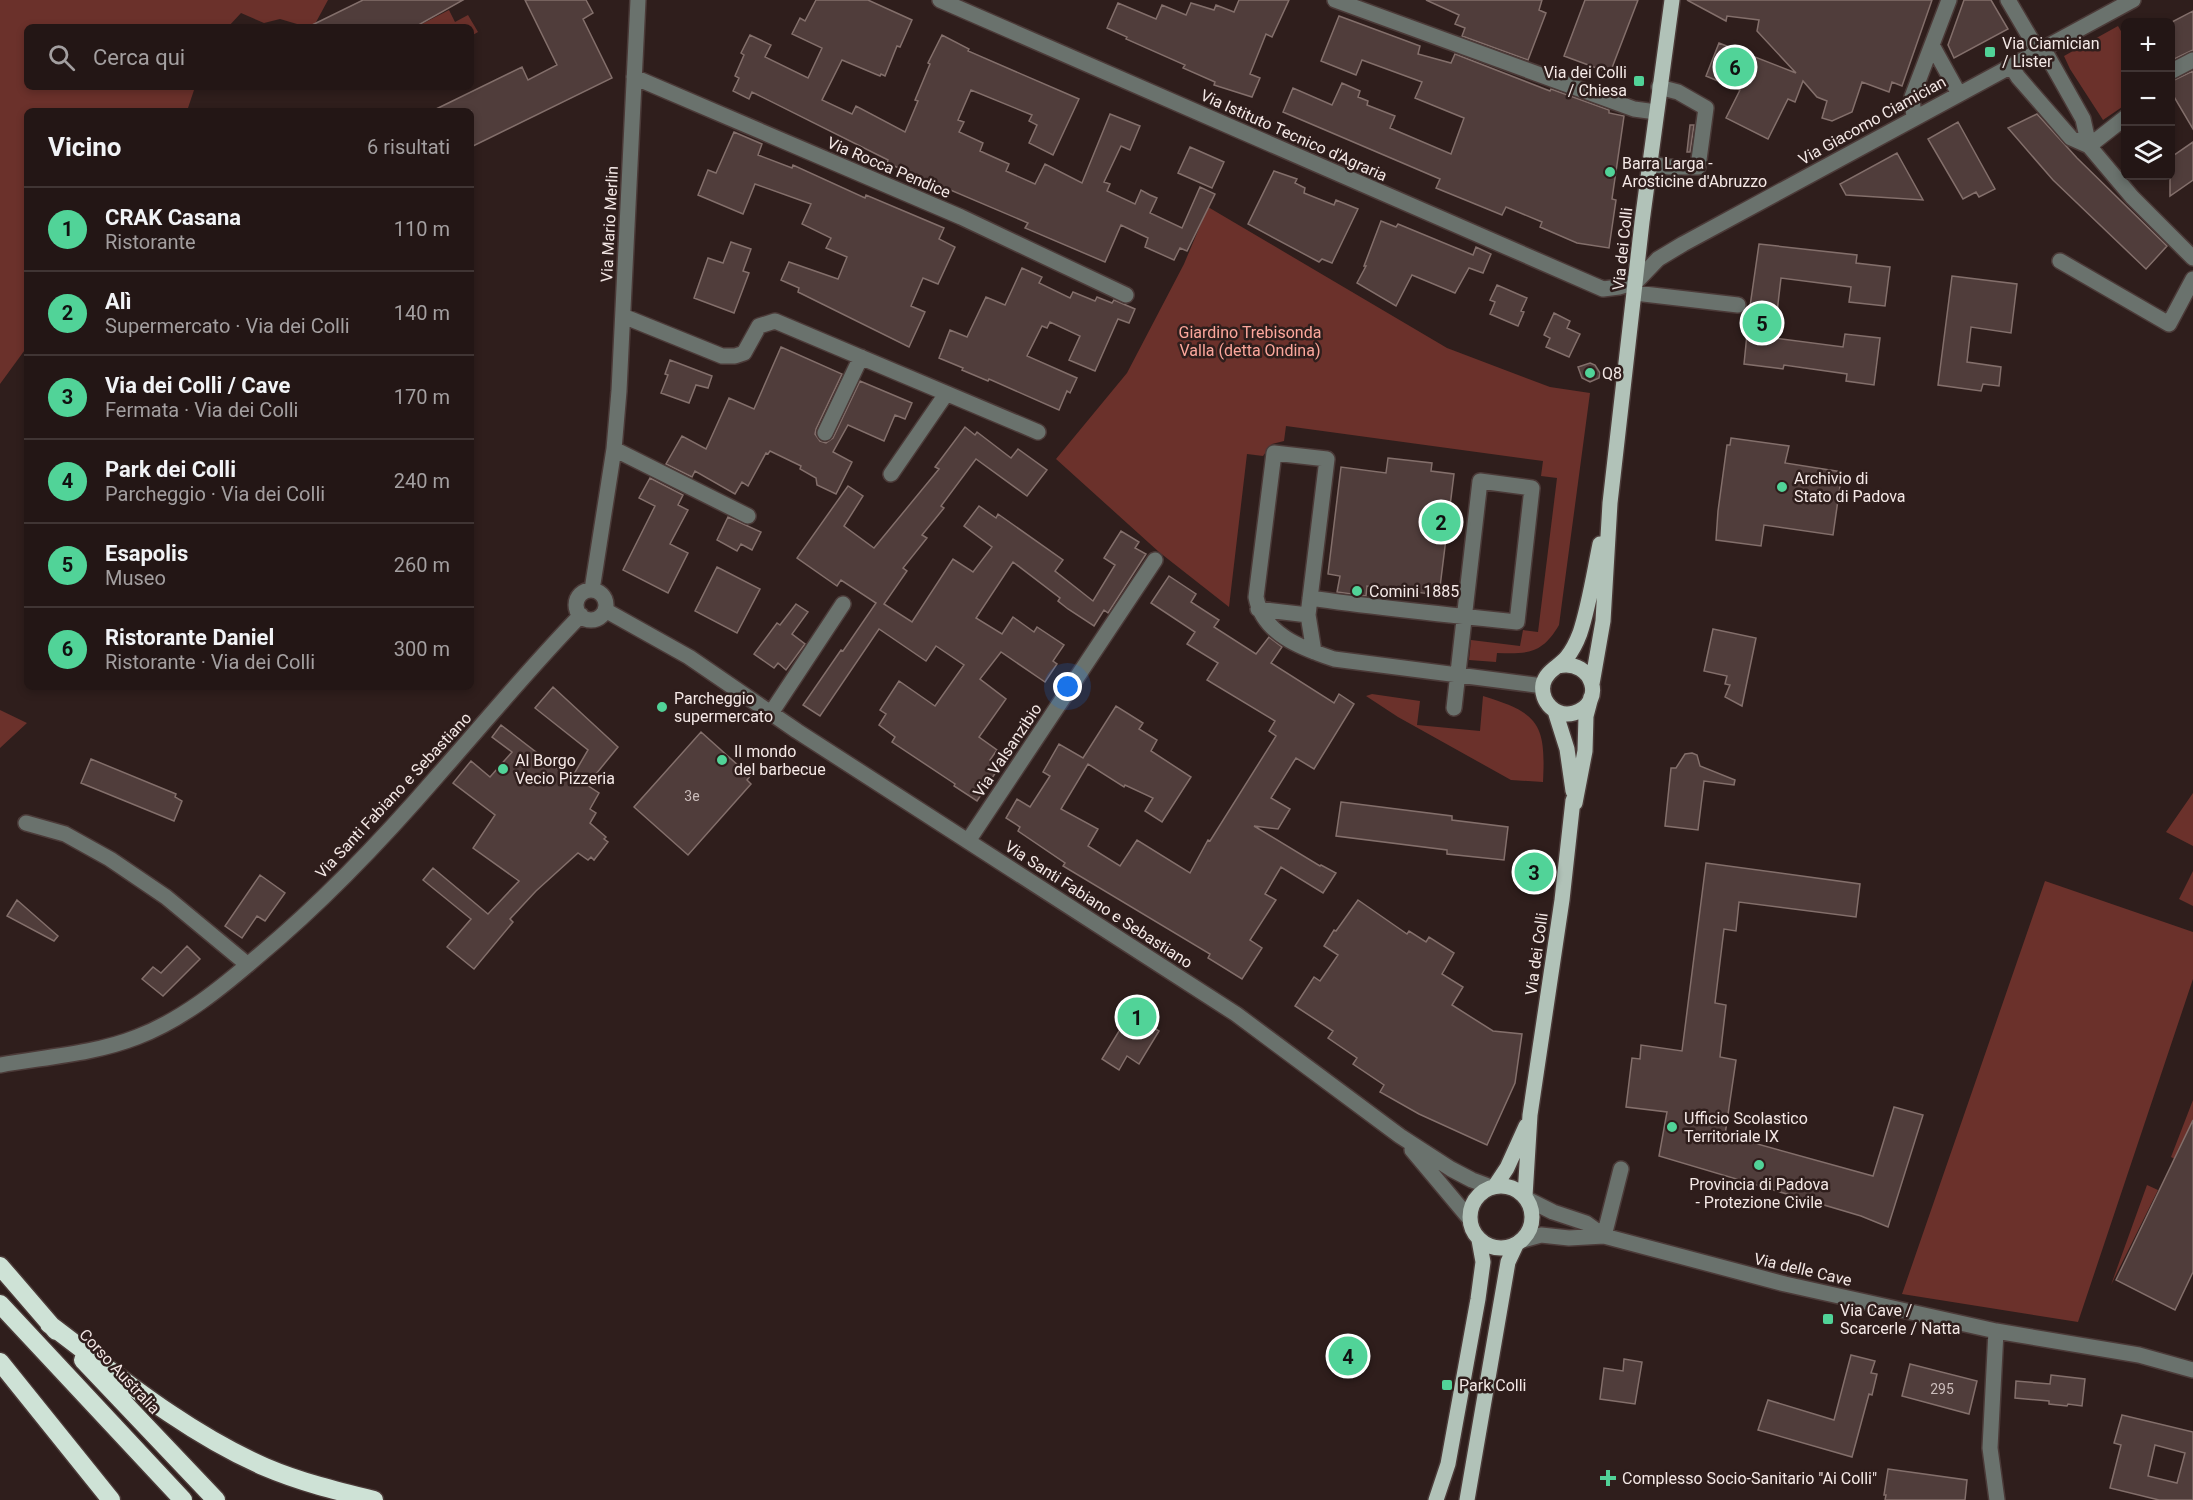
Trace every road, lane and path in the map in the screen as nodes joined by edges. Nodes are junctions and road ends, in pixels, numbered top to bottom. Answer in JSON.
{"nodes":[{"id":1,"x":638,"y":0,"type":"edge"},
{"id":2,"x":940,"y":0,"type":"edge"},
{"id":3,"x":1335,"y":0,"type":"edge"},
{"id":4,"x":1672,"y":0,"type":"edge"},
{"id":5,"x":1949,"y":0,"type":"edge"},
{"id":6,"x":2008,"y":0,"type":"edge"},
{"id":7,"x":2126,"y":2,"type":"edge"},
{"id":8,"x":1932,"y":45,"type":"junction"},
{"id":9,"x":2040,"y":49,"type":"junction"},
{"id":10,"x":2193,"y":60,"type":"edge"},
{"id":11,"x":2011,"y":66,"type":"junction"},
{"id":12,"x":2175,"y":69,"type":"edge"},
{"id":13,"x":634,"y":77,"type":"junction"},
{"id":14,"x":1659,"y":87,"type":"junction"},
{"id":15,"x":1959,"y":94,"type":"junction"},
{"id":16,"x":1656,"y":112,"type":"junction"},
{"id":17,"x":1914,"y":118,"type":"junction"},
{"id":18,"x":2121,"y":121,"type":"edge"},
{"id":19,"x":2089,"y":146,"type":"junction"},
{"id":20,"x":1650,"y":164,"type":"junction"},
{"id":21,"x":2193,"y":258,"type":"edge"},
{"id":22,"x":2060,"y":261,"type":"dead end"},
{"id":23,"x":2193,"y":279,"type":"edge"},
{"id":24,"x":1635,"y":287,"type":"junction"},
{"id":25,"x":1126,"y":295,"type":"dead end"},
{"id":26,"x":1738,"y":305,"type":"dead end"},
{"id":27,"x":623,"y":316,"type":"junction"},
{"id":28,"x":861,"y":357,"type":"junction"},
{"id":29,"x":946,"y":394,"type":"junction"},
{"id":30,"x":1038,"y":432,"type":"dead end"},
{"id":31,"x":825,"y":433,"type":"dead end"},
{"id":32,"x":614,"y":449,"type":"junction"},
{"id":33,"x":891,"y":474,"type":"dead end"},
{"id":34,"x":1610,"y":503,"type":"junction"},
{"id":35,"x":748,"y":516,"type":"dead end"},
{"id":36,"x":1155,"y":560,"type":"dead end"},
{"id":37,"x":592,"y":590,"type":"junction"},
{"id":38,"x":1310,"y":598,"type":"junction"},
{"id":39,"x":843,"y":604,"type":"dead end"},
{"id":40,"x":1258,"y":609,"type":"junction"},
{"id":41,"x":605,"y":610,"type":"junction"},
{"id":42,"x":581,"y":615,"type":"junction"},
{"id":43,"x":1308,"y":615,"type":"junction"},
{"id":44,"x":1464,"y":616,"type":"junction"},
{"id":45,"x":1314,"y":652,"type":"junction"},
{"id":46,"x":1558,"y":666,"type":"junction"},
{"id":47,"x":1458,"y":675,"type":"junction"},
{"id":48,"x":1543,"y":686,"type":"junction"},
{"id":49,"x":1592,"y":691,"type":"junction"},
{"id":50,"x":1454,"y":708,"type":"dead end"},
{"id":51,"x":1555,"y":711,"type":"junction"},
{"id":52,"x":771,"y":713,"type":"junction"},
{"id":53,"x":1575,"y":803,"type":"junction"},
{"id":54,"x":26,"y":824,"type":"dead end"},
{"id":55,"x":968,"y":841,"type":"junction"},
{"id":56,"x":248,"y":965,"type":"junction"},
{"id":57,"x":0,"y":1065,"type":"edge"},
{"id":58,"x":1530,"y":1115,"type":"junction"},
{"id":59,"x":1400,"y":1136,"type":"junction"},
{"id":60,"x":1621,"y":1169,"type":"dead end"},
{"id":61,"x":1493,"y":1187,"type":"junction"},
{"id":62,"x":1526,"y":1197,"type":"junction"},
{"id":63,"x":1469,"y":1218,"type":"junction"},
{"id":64,"x":1604,"y":1236,"type":"junction"},
{"id":65,"x":1479,"y":1240,"type":"junction"},
{"id":66,"x":1520,"y":1243,"type":"junction"},
{"id":67,"x":0,"y":1266,"type":"edge"},
{"id":68,"x":0,"y":1304,"type":"edge"},
{"id":69,"x":49,"y":1324,"type":"junction"},
{"id":70,"x":1996,"y":1331,"type":"junction"},
{"id":71,"x":0,"y":1362,"type":"edge"},
{"id":72,"x":2193,"y":1370,"type":"edge"},
{"id":73,"x":111,"y":1500,"type":"edge"},
{"id":74,"x":183,"y":1500,"type":"edge"},
{"id":75,"x":216,"y":1500,"type":"edge"},
{"id":76,"x":374,"y":1500,"type":"edge"},
{"id":77,"x":1436,"y":1500,"type":"edge"},
{"id":78,"x":1467,"y":1500,"type":"edge"},
{"id":79,"x":1997,"y":1500,"type":"edge"}],
"edges":[{"from":1,"to":13,"type":"street","name":"Via Mario Merlin"},
{"from":2,"to":24,"type":"street","name":"Via Istituto Tecnico d'Agraria"},
{"from":3,"to":16,"type":"street"},
{"from":4,"to":14,"type":"main road","name":"Via dei Colli"},
{"from":5,"to":8,"type":"street"},
{"from":6,"to":9,"type":"street"},
{"from":7,"to":9,"type":"street","name":"Via Giacomo Ciamician"},
{"from":8,"to":15,"type":"street"},
{"from":8,"to":17,"type":"street"},
{"from":9,"to":11,"type":"street","name":"Via Giacomo Ciamician"},
{"from":9,"to":19,"type":"street"},
{"from":10,"to":12,"type":"street"},
{"from":11,"to":15,"type":"street","name":"Via Giacomo Ciamician"},
{"from":11,"to":19,"type":"street"},
{"from":13,"to":25,"type":"street","name":"Via Rocca Pendice"},
{"from":13,"to":27,"type":"street","name":"Via Mario Merlin"},
{"from":14,"to":16,"type":"main road","name":"Via dei Colli"},
{"from":14,"to":20,"type":"street"},
{"from":15,"to":17,"type":"street","name":"Via Giacomo Ciamician"},
{"from":16,"to":20,"type":"main road","name":"Via dei Colli"},
{"from":17,"to":24,"type":"street","name":"Via Giacomo Ciamician"},
{"from":18,"to":19,"type":"street"},
{"from":19,"to":21,"type":"street"},
{"from":20,"to":24,"type":"main road","name":"Via dei Colli"},
{"from":22,"to":23,"type":"street"},
{"from":24,"to":26,"type":"street"},
{"from":24,"to":34,"type":"main road","name":"Via dei Colli"},
{"from":27,"to":28,"type":"street"},
{"from":27,"to":32,"type":"street","name":"Via Mario Merlin"},
{"from":28,"to":29,"type":"street"},
{"from":28,"to":31,"type":"street"},
{"from":29,"to":30,"type":"street"},
{"from":29,"to":33,"type":"street"},
{"from":32,"to":35,"type":"street"},
{"from":32,"to":37,"type":"street","name":"Via Mario Merlin"},
{"from":34,"to":46,"type":"main road","name":"Via dei Colli"},
{"from":34,"to":49,"type":"main road","name":"Via dei Colli"},
{"from":36,"to":55,"type":"street","name":"Via Valsanzibio"},
{"from":37,"to":41,"type":"street","name":"Via Santi Fabiano e Sebastiano"},
{"from":37,"to":42,"type":"street","name":"Via Santi Fabiano e Sebastiano"},
{"from":38,"to":40,"type":"street"},
{"from":38,"to":43,"type":"street"},
{"from":38,"to":44,"type":"street"},
{"from":39,"to":52,"type":"street"},
{"from":40,"to":43,"type":"street"},
{"from":40,"to":45,"type":"street"},
{"from":41,"to":42,"type":"street"},
{"from":41,"to":52,"type":"street","name":"Via Santi Fabiano e Sebastiano"},
{"from":42,"to":56,"type":"street","name":"Via Santi Fabiano e Sebastiano"},
{"from":43,"to":45,"type":"street"},
{"from":44,"to":44,"type":"street"},
{"from":44,"to":47,"type":"street"},
{"from":45,"to":47,"type":"street"},
{"from":46,"to":48,"type":"main road","name":"Via dei Colli"},
{"from":46,"to":49,"type":"main road"},
{"from":47,"to":48,"type":"street"},
{"from":47,"to":50,"type":"street"},
{"from":48,"to":51,"type":"main road","name":"Via dei Colli"},
{"from":49,"to":51,"type":"main road"},
{"from":49,"to":53,"type":"main road","name":"Via dei Colli"},
{"from":51,"to":53,"type":"main road","name":"Via dei Colli"},
{"from":52,"to":55,"type":"street","name":"Via Santi Fabiano e Sebastiano"},
{"from":53,"to":58,"type":"main road","name":"Via dei Colli"},
{"from":54,"to":56,"type":"street"},
{"from":55,"to":59,"type":"street","name":"Via Santi Fabiano e Sebastiano"},
{"from":56,"to":57,"type":"street","name":"Via Santi Fabiano e Sebastiano"},
{"from":58,"to":61,"type":"main road","name":"Via dei Colli"},
{"from":58,"to":62,"type":"main road","name":"Via dei Colli"},
{"from":59,"to":61,"type":"street","name":"Via Santi Fabiano e Sebastiano"},
{"from":59,"to":63,"type":"street","name":"Via Santi Fabiano e Sebastiano"},
{"from":60,"to":64,"type":"street"},
{"from":61,"to":62,"type":"main road"},
{"from":61,"to":63,"type":"main road","name":"Via dei Colli"},
{"from":62,"to":64,"type":"street","name":"Via delle Cave"},
{"from":62,"to":66,"type":"main road","name":"Via dei Colli"},
{"from":63,"to":65,"type":"main road"},
{"from":64,"to":66,"type":"street","name":"Via delle Cave"},
{"from":64,"to":70,"type":"street","name":"Via delle Cave"},
{"from":65,"to":66,"type":"main road"},
{"from":65,"to":77,"type":"main road"},
{"from":66,"to":78,"type":"main road","name":"Via dei Colli"},
{"from":67,"to":69,"type":"highway","name":"Corso Australia"},
{"from":68,"to":74,"type":"highway"},
{"from":69,"to":75,"type":"highway","name":"Corso Australia"},
{"from":69,"to":76,"type":"highway"},
{"from":70,"to":72,"type":"street","name":"Via delle Cave"},
{"from":70,"to":79,"type":"street"},
{"from":71,"to":73,"type":"highway"}]}
